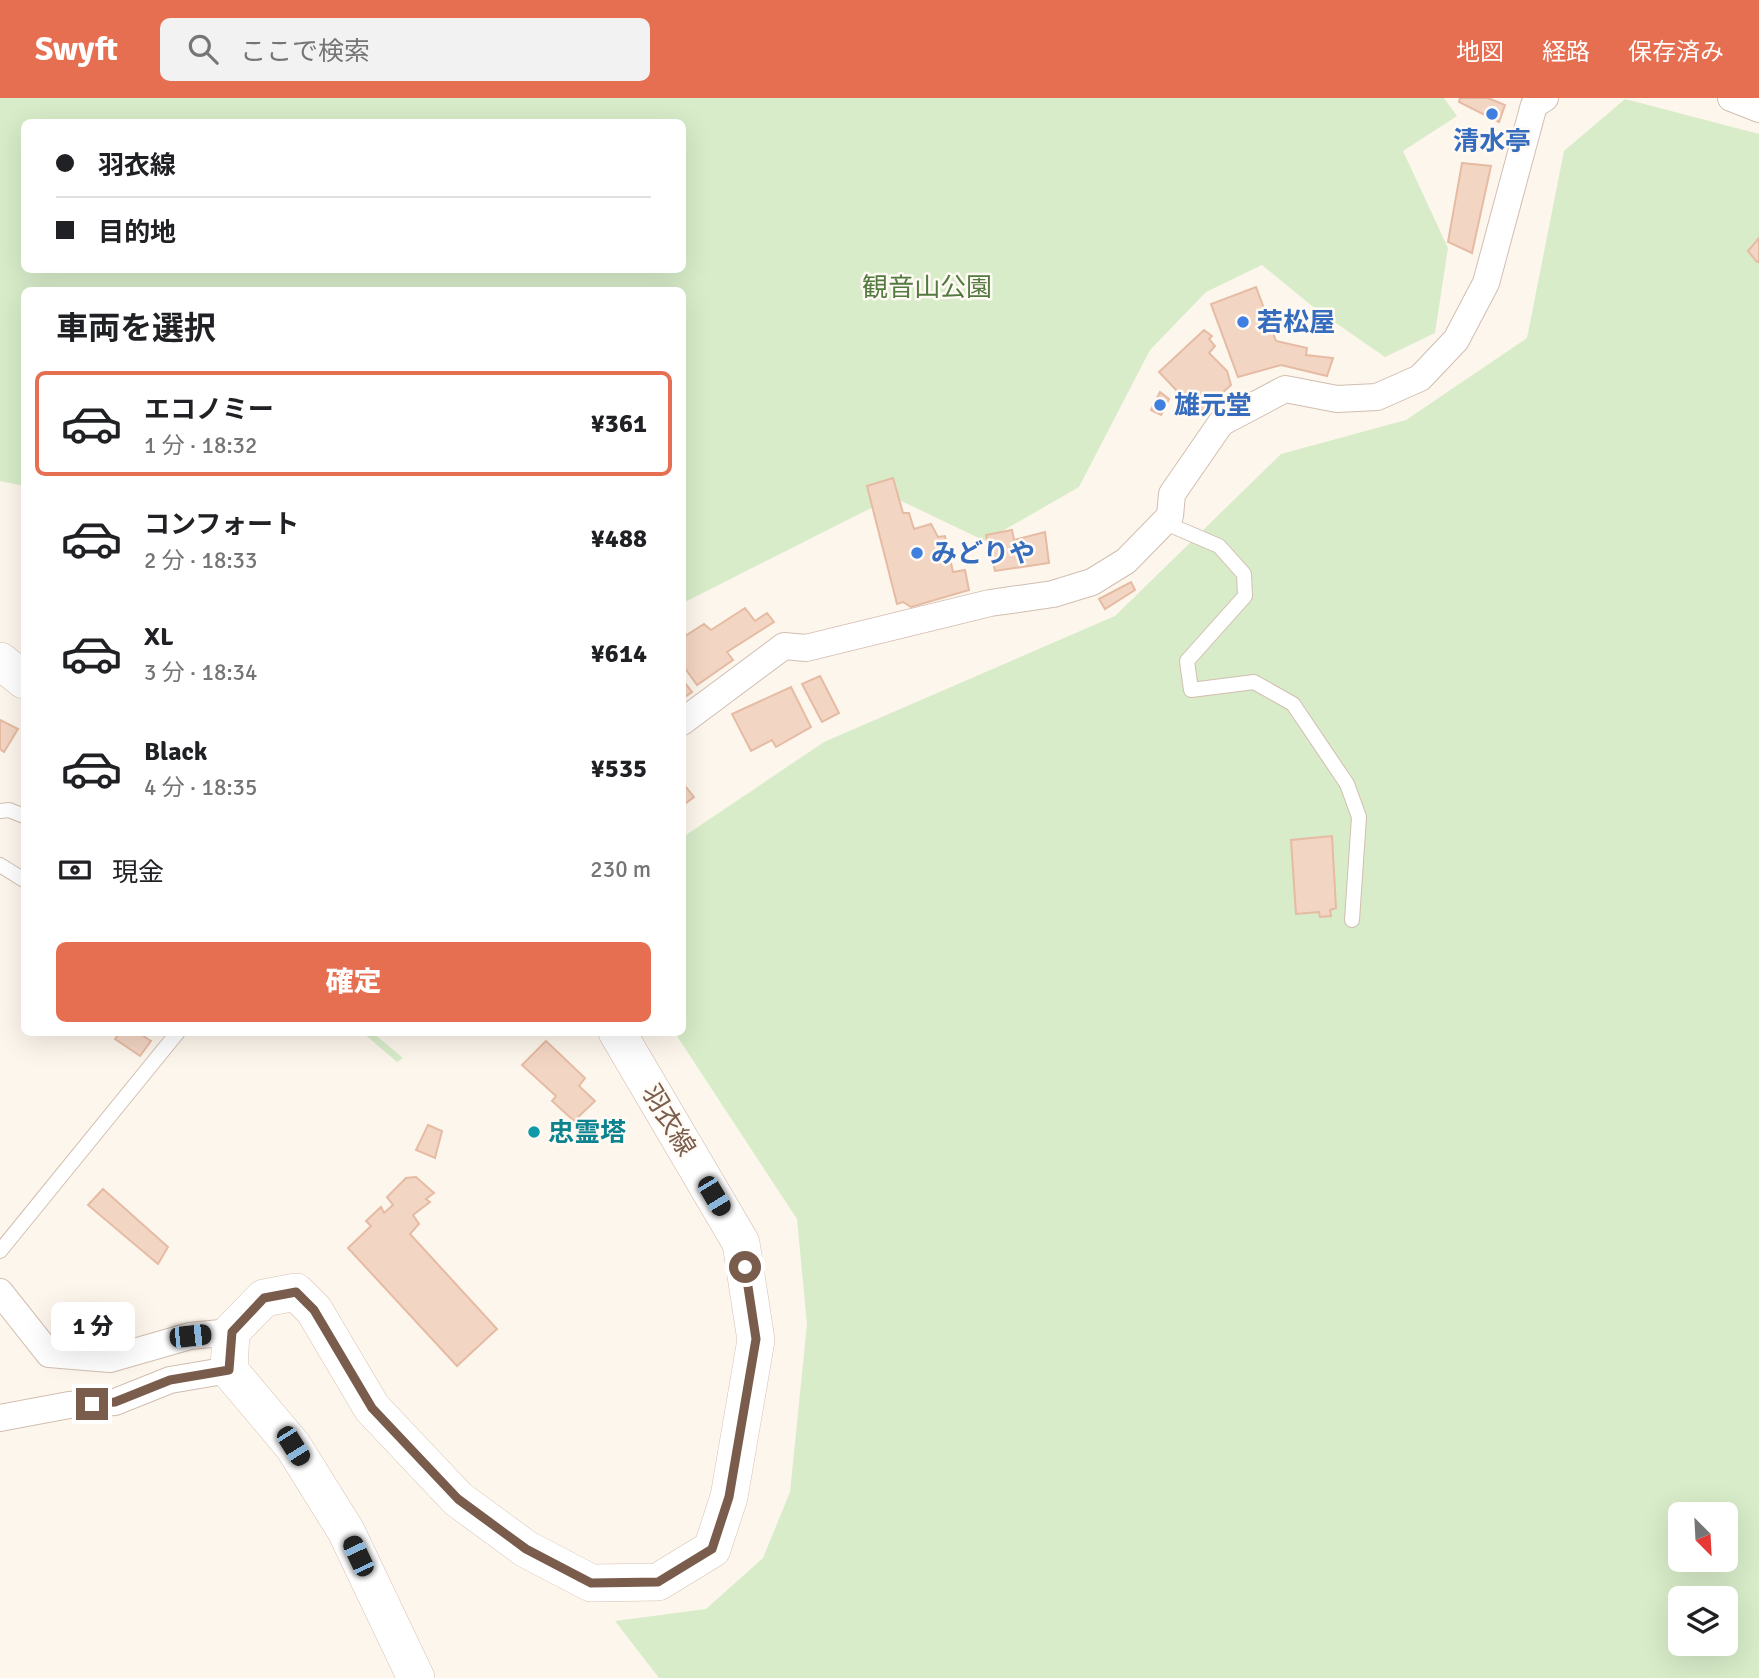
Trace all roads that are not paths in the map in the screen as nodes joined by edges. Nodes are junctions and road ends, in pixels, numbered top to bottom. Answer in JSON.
{"nodes":[{"id":1,"x":1545,"y":98,"type":"edge"},
{"id":2,"x":1731,"y":98,"type":"edge"},
{"id":3,"x":1759,"y":109,"type":"edge"},
{"id":4,"x":1163,"y":522,"type":"junction"},
{"id":5,"x":686,"y":719,"type":"edge"},
{"id":6,"x":0,"y":811,"type":"edge"},
{"id":7,"x":21,"y":815,"type":"edge"},
{"id":8,"x":0,"y":865,"type":"edge"},
{"id":9,"x":21,"y":878,"type":"edge"},
{"id":10,"x":1352,"y":920,"type":"dead end"},
{"id":11,"x":175,"y":1036,"type":"edge"},
{"id":12,"x":619,"y":1036,"type":"edge"},
{"id":13,"x":0,"y":1251,"type":"edge"},
{"id":14,"x":0,"y":1292,"type":"edge"},
{"id":15,"x":232,"y":1332,"type":"junction"},
{"id":16,"x":229,"y":1370,"type":"junction"},
{"id":17,"x":0,"y":1418,"type":"edge"},
{"id":18,"x":416,"y":1678,"type":"edge"}],
"edges":[{"from":1,"to":4,"type":"street"},
{"from":2,"to":3,"type":"street"},
{"from":4,"to":5,"type":"street"},
{"from":4,"to":10,"type":"lane"},
{"from":6,"to":7,"type":"lane"},
{"from":8,"to":9,"type":"lane"},
{"from":11,"to":13,"type":"lane"},
{"from":12,"to":15,"type":"street","name":"羽衣線"},
{"from":14,"to":15,"type":"street"},
{"from":15,"to":16,"type":"street"},
{"from":16,"to":17,"type":"street"},
{"from":16,"to":18,"type":"street"}]}
